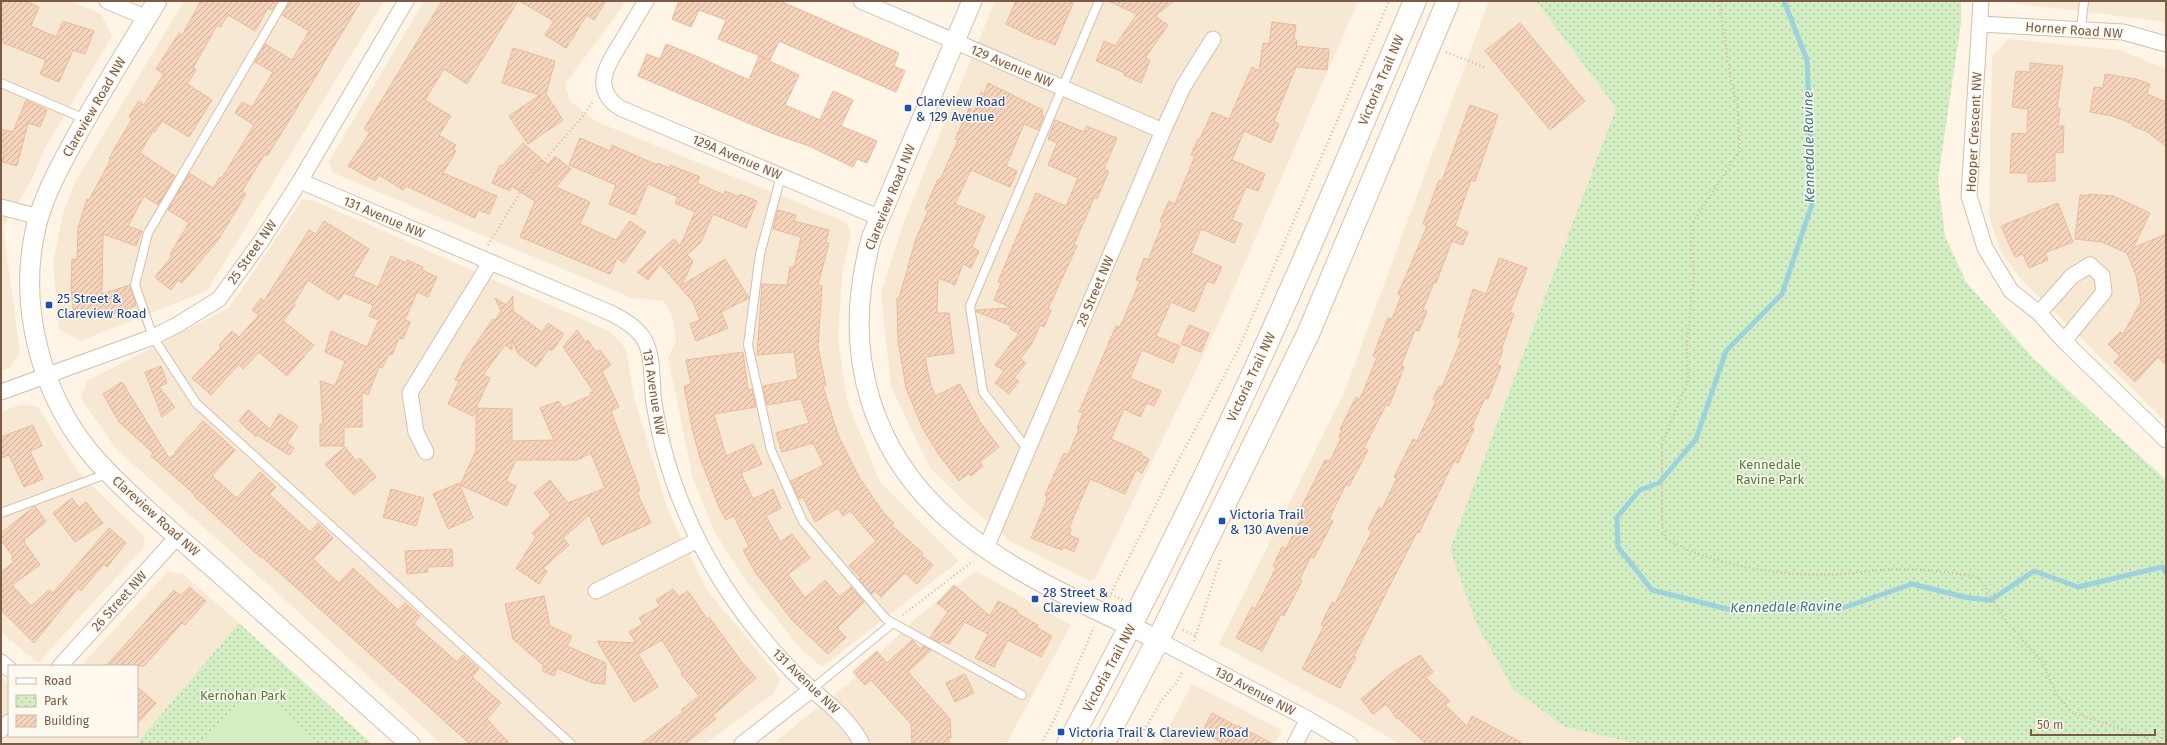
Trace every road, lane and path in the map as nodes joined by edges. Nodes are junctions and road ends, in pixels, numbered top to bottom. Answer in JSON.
{"nodes":[{"id":1,"x":107,"y":1,"type":"edge"},
{"id":2,"x":157,"y":1,"type":"edge"},
{"id":3,"x":284,"y":1,"type":"edge"},
{"id":4,"x":406,"y":1,"type":"edge"},
{"id":5,"x":646,"y":1,"type":"edge"},
{"id":6,"x":861,"y":1,"type":"edge"},
{"id":7,"x":972,"y":1,"type":"edge"},
{"id":8,"x":1099,"y":1,"type":"edge"},
{"id":9,"x":1389,"y":1,"type":"edge"},
{"id":10,"x":1415,"y":1,"type":"edge"},
{"id":11,"x":1448,"y":1,"type":"edge"},
{"id":12,"x":1720,"y":1,"type":"edge"},
{"id":13,"x":1981,"y":1,"type":"edge"},
{"id":14,"x":2084,"y":1,"type":"edge"},
{"id":15,"x":147,"y":18,"type":"junction"},
{"id":16,"x":1980,"y":24,"type":"junction"},
{"id":17,"x":2081,"y":30,"type":"junction"},
{"id":18,"x":1213,"y":39,"type":"dead end"},
{"id":19,"x":956,"y":41,"type":"junction"},
{"id":20,"x":2166,"y":44,"type":"edge"},
{"id":21,"x":1430,"y":46,"type":"junction"},
{"id":22,"x":1486,"y":68,"type":"dead end"},
{"id":23,"x":1,"y":83,"type":"edge"},
{"id":24,"x":604,"y":86,"type":"junction"},
{"id":25,"x":1063,"y":87,"type":"junction"},
{"id":26,"x":85,"y":119,"type":"junction"},
{"id":27,"x":1163,"y":131,"type":"junction"},
{"id":28,"x":781,"y":176,"type":"junction"},
{"id":29,"x":300,"y":181,"type":"junction"},
{"id":30,"x":1,"y":207,"type":"edge"},
{"id":31,"x":39,"y":217,"type":"junction"},
{"id":32,"x":880,"y":218,"type":"junction"},
{"id":33,"x":485,"y":261,"type":"junction"},
{"id":34,"x":2039,"y":313,"type":"junction"},
{"id":35,"x":153,"y":337,"type":"junction"},
{"id":36,"x":2064,"y":341,"type":"junction"},
{"id":37,"x":47,"y":375,"type":"junction"},
{"id":38,"x":1,"y":392,"type":"edge"},
{"id":39,"x":2166,"y":440,"type":"edge"},
{"id":40,"x":1028,"y":450,"type":"junction"},
{"id":41,"x":426,"y":452,"type":"dead end"},
{"id":42,"x":110,"y":473,"type":"junction"},
{"id":43,"x":1,"y":514,"type":"edge"},
{"id":44,"x":178,"y":536,"type":"junction"},
{"id":45,"x":698,"y":540,"type":"junction"},
{"id":46,"x":986,"y":548,"type":"junction"},
{"id":47,"x":1221,"y":557,"type":"dead end"},
{"id":48,"x":596,"y":591,"type":"dead end"},
{"id":49,"x":1102,"y":611,"type":"junction"},
{"id":50,"x":892,"y":623,"type":"junction"},
{"id":51,"x":1132,"y":626,"type":"junction"},
{"id":52,"x":1158,"y":640,"type":"junction"},
{"id":53,"x":1189,"y":656,"type":"junction"},
{"id":54,"x":61,"y":665,"type":"edge"},
{"id":55,"x":811,"y":690,"type":"junction"},
{"id":56,"x":1022,"y":695,"type":"dead end"},
{"id":57,"x":1308,"y":719,"type":"junction"},
{"id":58,"x":2166,"y":730,"type":"edge"},
{"id":59,"x":861,"y":742,"type":"dead end"},
{"id":60,"x":410,"y":744,"type":"edge"},
{"id":61,"x":572,"y":744,"type":"edge"},
{"id":62,"x":742,"y":744,"type":"edge"},
{"id":63,"x":1041,"y":744,"type":"edge"},
{"id":64,"x":1068,"y":744,"type":"edge"},
{"id":65,"x":1103,"y":744,"type":"edge"},
{"id":66,"x":1136,"y":744,"type":"edge"},
{"id":67,"x":1295,"y":744,"type":"edge"},
{"id":68,"x":1350,"y":744,"type":"edge"},
{"id":69,"x":2154,"y":744,"type":"edge"}],
"edges":[{"from":1,"to":15,"type":"street"},
{"from":2,"to":15,"type":"street","name":"Clareview Road NW"},
{"from":3,"to":35,"type":"lane"},
{"from":4,"to":29,"type":"street","name":"25 Street NW"},
{"from":5,"to":24,"type":"street"},
{"from":6,"to":19,"type":"street","name":"129 Avenue NW"},
{"from":7,"to":19,"type":"street","name":"Clareview Road NW"},
{"from":8,"to":25,"type":"lane"},
{"from":9,"to":49,"type":"path"},
{"from":10,"to":51,"type":"main road","name":"Victoria Trail NW"},
{"from":11,"to":21,"type":"main road"},
{"from":12,"to":69,"type":"path"},
{"from":13,"to":16,"type":"street","name":"Hooper Crescent NW"},
{"from":14,"to":17,"type":"lane"},
{"from":15,"to":26,"type":"street","name":"Clareview Road NW"},
{"from":16,"to":17,"type":"street","name":"Horner Road NW"},
{"from":16,"to":34,"type":"street","name":"Hooper Crescent NW"},
{"from":17,"to":20,"type":"street","name":"Horner Road NW"},
{"from":18,"to":27,"type":"street","name":"28 Street NW"},
{"from":19,"to":25,"type":"street","name":"129 Avenue NW"},
{"from":19,"to":32,"type":"street","name":"Clareview Road NW"},
{"from":21,"to":22,"type":"path"},
{"from":21,"to":52,"type":"main road"},
{"from":23,"to":26,"type":"lane"},
{"from":24,"to":28,"type":"street","name":"129A Avenue NW"},
{"from":24,"to":33,"type":"path"},
{"from":25,"to":27,"type":"street","name":"129 Avenue NW"},
{"from":25,"to":40,"type":"lane"},
{"from":26,"to":31,"type":"street","name":"Clareview Road NW"},
{"from":27,"to":40,"type":"street","name":"28 Street NW"},
{"from":28,"to":32,"type":"street","name":"129A Avenue NW"},
{"from":28,"to":50,"type":"lane"},
{"from":29,"to":33,"type":"street","name":"131 Avenue NW"},
{"from":29,"to":35,"type":"street","name":"25 Street NW"},
{"from":30,"to":31,"type":"street"},
{"from":31,"to":37,"type":"street","name":"Clareview Road NW"},
{"from":32,"to":46,"type":"street","name":"Clareview Road NW"},
{"from":33,"to":41,"type":"street"},
{"from":33,"to":45,"type":"street","name":"131 Avenue NW"},
{"from":34,"to":36,"type":"street","name":"Hooper Crescent NW"},
{"from":34,"to":36,"type":"street"},
{"from":35,"to":37,"type":"street","name":"25 Street NW"},
{"from":35,"to":61,"type":"lane"},
{"from":36,"to":39,"type":"street","name":"Hooper Crescent NW"},
{"from":37,"to":38,"type":"street","name":"25 Street NW"},
{"from":37,"to":42,"type":"street","name":"Clareview Road NW"},
{"from":40,"to":46,"type":"street","name":"28 Street NW"},
{"from":42,"to":43,"type":"lane"},
{"from":42,"to":44,"type":"street","name":"Clareview Road NW"},
{"from":44,"to":54,"type":"street","name":"26 Street NW"},
{"from":44,"to":60,"type":"street","name":"Clareview Road NW"},
{"from":45,"to":48,"type":"street"},
{"from":45,"to":55,"type":"street","name":"131 Avenue NW"},
{"from":46,"to":49,"type":"street","name":"Clareview Road NW"},
{"from":46,"to":50,"type":"path"},
{"from":47,"to":53,"type":"path"},
{"from":49,"to":51,"type":"street","name":"Clareview Road NW"},
{"from":49,"to":63,"type":"path"},
{"from":50,"to":55,"type":"lane"},
{"from":50,"to":56,"type":"lane"},
{"from":51,"to":52,"type":"street","name":"Clareview Road NW"},
{"from":51,"to":64,"type":"main road","name":"Victoria Trail NW"},
{"from":52,"to":53,"type":"street","name":"130 Avenue NW"},
{"from":52,"to":65,"type":"main road"},
{"from":53,"to":57,"type":"street","name":"130 Avenue NW"},
{"from":53,"to":66,"type":"path"},
{"from":55,"to":59,"type":"street","name":"131 Avenue NW"},
{"from":55,"to":62,"type":"street"},
{"from":57,"to":67,"type":"street"},
{"from":57,"to":68,"type":"street","name":"130 Avenue NW"},
{"from":58,"to":69,"type":"path"}]}
